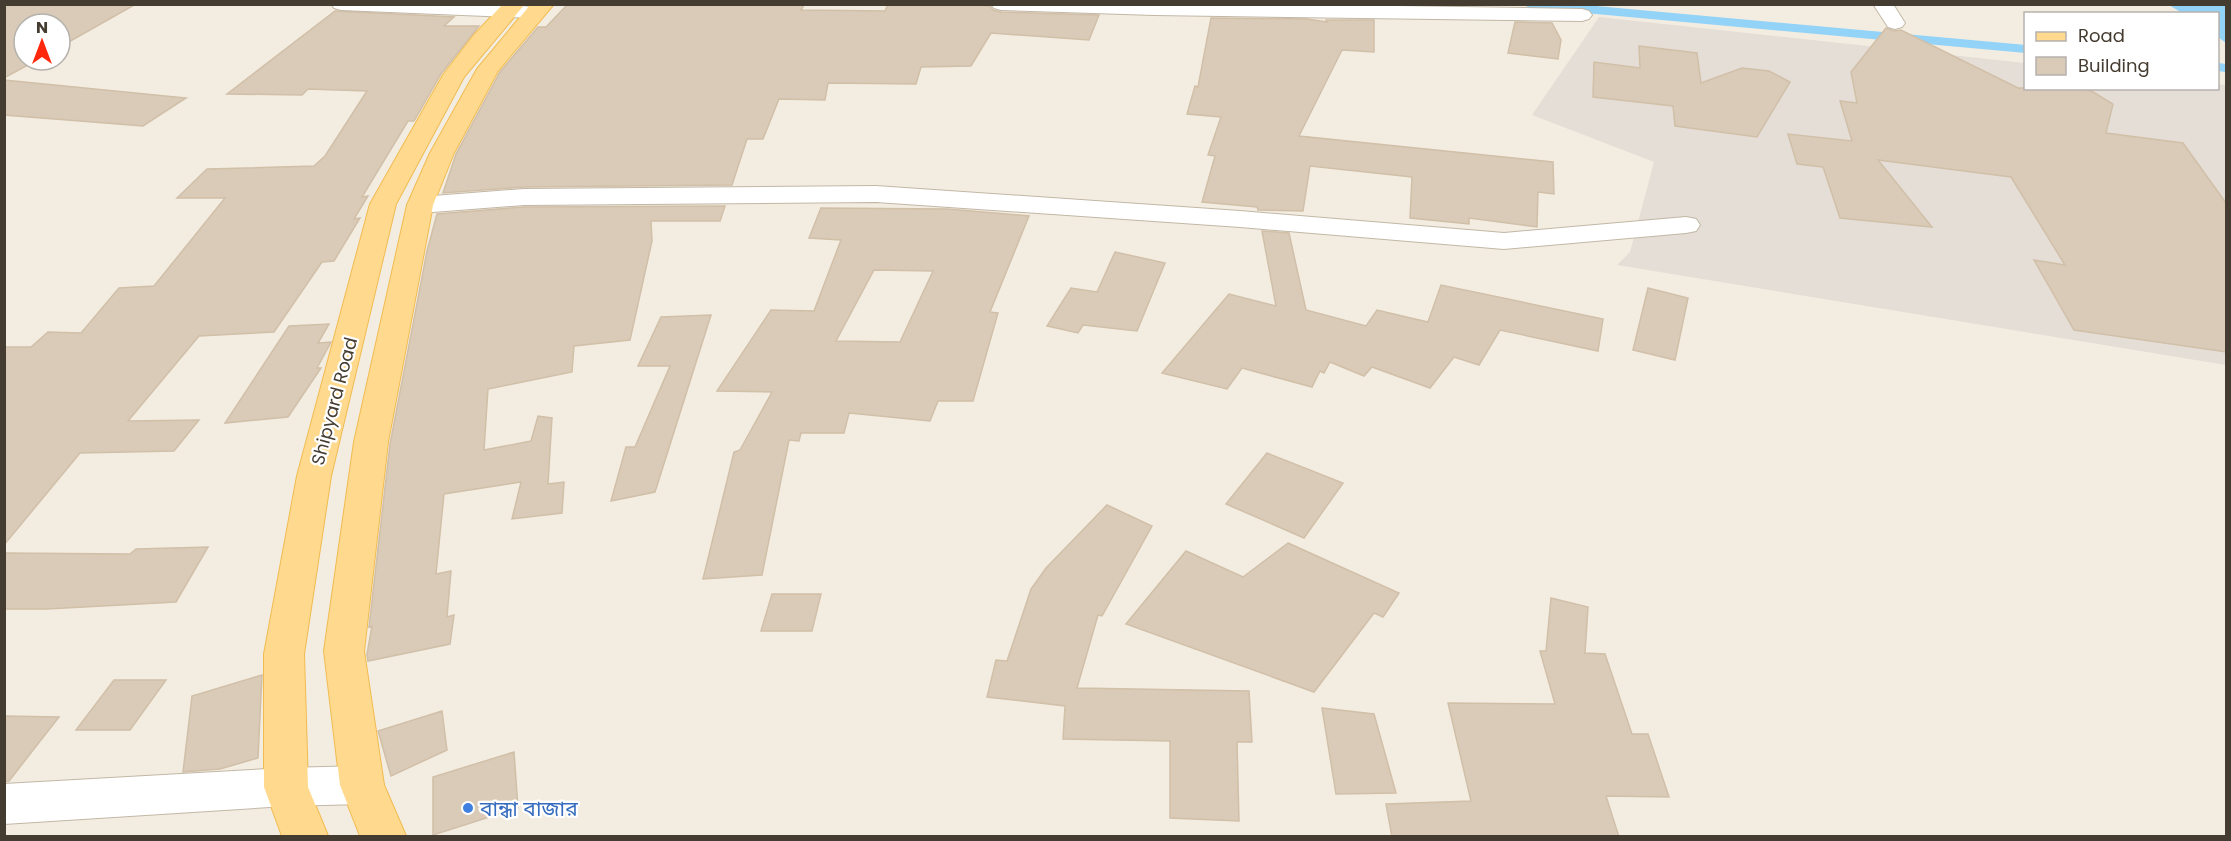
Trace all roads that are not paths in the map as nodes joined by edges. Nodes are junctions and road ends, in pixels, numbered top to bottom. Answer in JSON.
{"nodes":[{"id":1,"x":341,"y":4,"type":"edge"},
{"id":2,"x":1001,"y":4,"type":"edge"},
{"id":3,"x":1883,"y":4,"type":"edge"},
{"id":4,"x":525,"y":8,"type":"edge"},
{"id":5,"x":1582,"y":15,"type":"dead end"},
{"id":6,"x":1895,"y":23,"type":"dead end"},
{"id":7,"x":420,"y":205,"type":"junction"},
{"id":8,"x":1686,"y":225,"type":"dead end"},
{"id":9,"x":362,"y":785,"type":"junction"},
{"id":10,"x":286,"y":787,"type":"junction"},
{"id":11,"x":4,"y":804,"type":"edge"},
{"id":12,"x":305,"y":837,"type":"edge"},
{"id":13,"x":383,"y":837,"type":"edge"}],
"edges":[{"from":1,"to":4,"type":"street"},
{"from":2,"to":5,"type":"street"},
{"from":3,"to":6,"type":"street"},
{"from":4,"to":7,"type":"main road"},
{"from":4,"to":10,"type":"main road","name":"Shipyard Road"},
{"from":7,"to":8,"type":"street"},
{"from":7,"to":9,"type":"main road"},
{"from":9,"to":10,"type":"street"},
{"from":9,"to":13,"type":"main road"},
{"from":10,"to":11,"type":"street"},
{"from":10,"to":12,"type":"main road","name":"Shipyard Road"}]}
